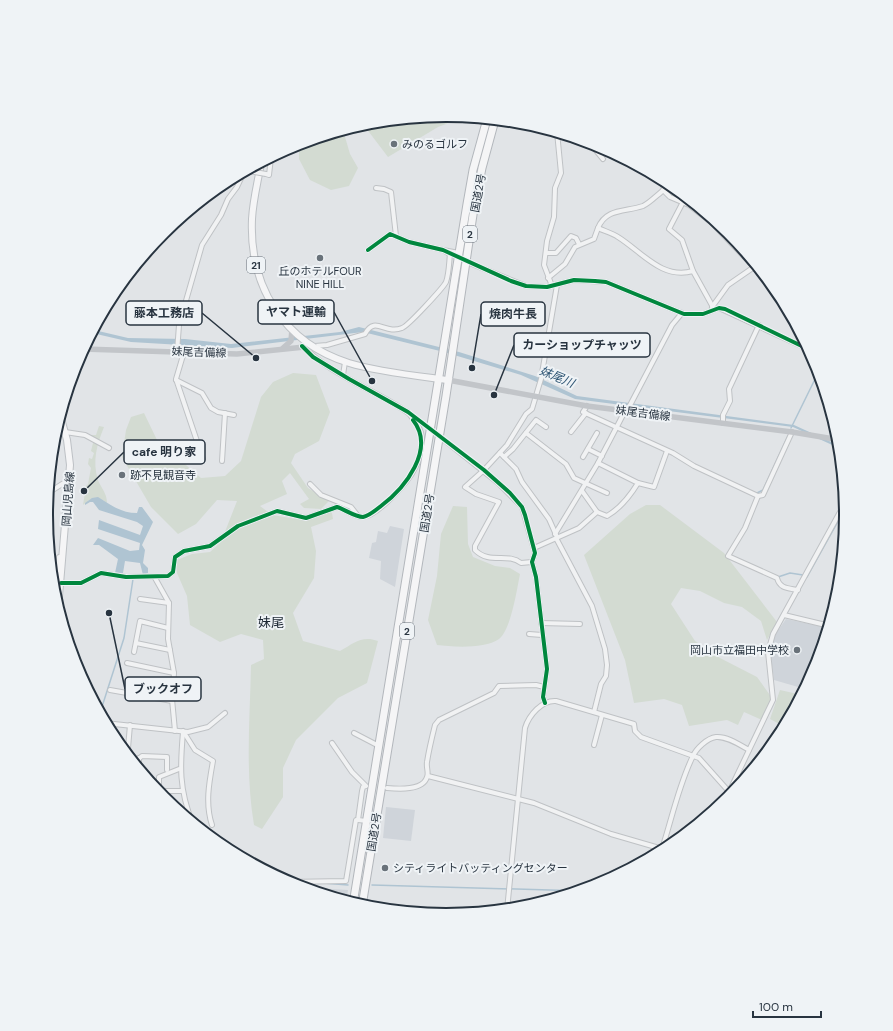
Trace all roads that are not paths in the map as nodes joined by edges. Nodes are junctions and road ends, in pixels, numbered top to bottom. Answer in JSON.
{"nodes":[{"id":1,"x":486,"y":124,"type":"edge"},
{"id":2,"x":494,"y":125,"type":"edge"},
{"id":3,"x":558,"y":138,"type":"edge"},
{"id":4,"x":597,"y":152,"type":"edge"},
{"id":5,"x":603,"y":159,"type":"dead end"},
{"id":6,"x":270,"y":164,"type":"edge"},
{"id":7,"x":260,"y":170,"type":"edge"},
{"id":8,"x":255,"y":172,"type":"edge"},
{"id":9,"x":241,"y":180,"type":"edge"},
{"id":10,"x":376,"y":188,"type":"dead end"},
{"id":11,"x":664,"y":188,"type":"edge"},
{"id":12,"x":663,"y":190,"type":"junction"},
{"id":13,"x":683,"y":202,"type":"junction"},
{"id":14,"x":693,"y":209,"type":"edge"},
{"id":15,"x":598,"y":228,"type":"junction"},
{"id":16,"x":396,"y":236,"type":"junction"},
{"id":17,"x":578,"y":244,"type":"junction"},
{"id":18,"x":368,"y":250,"type":"dead end"},
{"id":19,"x":443,"y":250,"type":"junction"},
{"id":20,"x":459,"y":253,"type":"junction"},
{"id":21,"x":546,"y":253,"type":"junction"},
{"id":22,"x":472,"y":264,"type":"tunnel mouth"},
{"id":23,"x":752,"y":268,"type":"edge"},
{"id":24,"x":693,"y":271,"type":"junction"},
{"id":25,"x":548,"y":278,"type":"junction"},
{"id":26,"x":554,"y":285,"type":"junction"},
{"id":27,"x":713,"y":308,"type":"junction"},
{"id":28,"x":682,"y":313,"type":"junction"},
{"id":29,"x":759,"y":325,"type":"junction"},
{"id":30,"x":292,"y":330,"type":"junction"},
{"id":31,"x":302,"y":346,"type":"junction"},
{"id":32,"x":314,"y":346,"type":"junction"},
{"id":33,"x":801,"y":346,"type":"edge"},
{"id":34,"x":90,"y":349,"type":"edge"},
{"id":35,"x":283,"y":349,"type":"junction"},
{"id":36,"x":177,"y":350,"type":"junction"},
{"id":37,"x":184,"y":352,"type":"junction"},
{"id":38,"x":345,"y":362,"type":"junction"},
{"id":39,"x":343,"y":375,"type":"junction"},
{"id":40,"x":176,"y":379,"type":"junction"},
{"id":41,"x":438,"y":379,"type":"junction"},
{"id":42,"x":448,"y":380,"type":"junction"},
{"id":43,"x":537,"y":396,"type":"junction"},
{"id":44,"x":587,"y":406,"type":"junction"},
{"id":45,"x":628,"y":408,"type":"junction"},
{"id":46,"x":408,"y":412,"type":"junction"},
{"id":47,"x":225,"y":413,"type":"junction"},
{"id":48,"x":586,"y":413,"type":"junction"},
{"id":49,"x":234,"y":415,"type":"dead end"},
{"id":50,"x":723,"y":419,"type":"junction"},
{"id":51,"x":423,"y":424,"type":"tunnel mouth"},
{"id":52,"x":546,"y":426,"type":"dead end"},
{"id":53,"x":63,"y":427,"type":"edge"},
{"id":54,"x":617,"y":428,"type":"junction"},
{"id":55,"x":65,"y":432,"type":"junction"},
{"id":56,"x":571,"y":432,"type":"dead end"},
{"id":57,"x":792,"y":432,"type":"junction"},
{"id":58,"x":526,"y":433,"type":"junction"},
{"id":59,"x":597,"y":433,"type":"dead end"},
{"id":60,"x":832,"y":439,"type":"edge"},
{"id":61,"x":444,"y":440,"type":"tunnel mouth"},
{"id":62,"x":109,"y":448,"type":"dead end"},
{"id":63,"x":588,"y":449,"type":"junction"},
{"id":64,"x":667,"y":451,"type":"junction"},
{"id":65,"x":500,"y":453,"type":"junction"},
{"id":66,"x":602,"y":456,"type":"junction"},
{"id":67,"x":504,"y":457,"type":"junction"},
{"id":68,"x":583,"y":457,"type":"dead end"},
{"id":69,"x":203,"y":459,"type":"dead end"},
{"id":70,"x":222,"y":461,"type":"dead end"},
{"id":71,"x":598,"y":463,"type":"junction"},
{"id":72,"x":484,"y":470,"type":"junction"},
{"id":73,"x":70,"y":479,"type":"junction"},
{"id":74,"x":638,"y":483,"type":"junction"},
{"id":75,"x":310,"y":484,"type":"dead end"},
{"id":76,"x":587,"y":484,"type":"junction"},
{"id":77,"x":54,"y":489,"type":"edge"},
{"id":78,"x":582,"y":491,"type":"junction"},
{"id":79,"x":607,"y":493,"type":"dead end"},
{"id":80,"x":758,"y":496,"type":"junction"},
{"id":81,"x":597,"y":512,"type":"junction"},
{"id":82,"x":840,"y":512,"type":"edge"},
{"id":83,"x":358,"y":516,"type":"junction"},
{"id":84,"x":556,"y":536,"type":"junction"},
{"id":85,"x":534,"y":548,"type":"junction"},
{"id":86,"x":532,"y":562,"type":"junction"},
{"id":87,"x":58,"y":576,"type":"edge"},
{"id":88,"x":155,"y":578,"type":"junction"},
{"id":89,"x":59,"y":583,"type":"edge"},
{"id":90,"x":798,"y":590,"type":"junction"},
{"id":91,"x":140,"y":599,"type":"dead end"},
{"id":92,"x":169,"y":603,"type":"junction"},
{"id":93,"x":784,"y":615,"type":"junction"},
{"id":94,"x":541,"y":623,"type":"junction"},
{"id":95,"x":580,"y":624,"type":"dead end"},
{"id":96,"x":825,"y":625,"type":"edge"},
{"id":97,"x":168,"y":628,"type":"junction"},
{"id":98,"x":528,"y":634,"type":"dead end"},
{"id":99,"x":542,"y":635,"type":"junction"},
{"id":100,"x":136,"y":643,"type":"junction"},
{"id":101,"x":170,"y":650,"type":"junction"},
{"id":102,"x":134,"y":652,"type":"dead end"},
{"id":103,"x":127,"y":663,"type":"dead end"},
{"id":104,"x":174,"y":673,"type":"junction"},
{"id":105,"x":130,"y":684,"type":"dead end"},
{"id":106,"x":544,"y":687,"type":"junction"},
{"id":107,"x":110,"y":690,"type":"dead end"},
{"id":108,"x":173,"y":693,"type":"junction"},
{"id":109,"x":172,"y":701,"type":"junction"},
{"id":110,"x":545,"y":703,"type":"junction"},
{"id":111,"x":594,"y":712,"type":"junction"},
{"id":112,"x":225,"y":713,"type":"dead end"},
{"id":113,"x":602,"y":715,"type":"junction"},
{"id":114,"x":113,"y":724,"type":"edge"},
{"id":115,"x":130,"y":725,"type":"junction"},
{"id":116,"x":175,"y":730,"type":"junction"},
{"id":117,"x":183,"y":731,"type":"junction"},
{"id":118,"x":354,"y":733,"type":"dead end"},
{"id":119,"x":332,"y":743,"type":"dead end"},
{"id":120,"x":594,"y":745,"type":"dead end"},
{"id":121,"x":379,"y":746,"type":"junction"},
{"id":122,"x":128,"y":747,"type":"edge"},
{"id":123,"x":749,"y":750,"type":"junction"},
{"id":124,"x":693,"y":756,"type":"junction"},
{"id":125,"x":139,"y":758,"type":"edge"},
{"id":126,"x":179,"y":769,"type":"junction"},
{"id":127,"x":167,"y":770,"type":"dead end"},
{"id":128,"x":428,"y":776,"type":"junction"},
{"id":129,"x":735,"y":782,"type":"edge"},
{"id":130,"x":159,"y":783,"type":"edge"},
{"id":131,"x":387,"y":788,"type":"dead end"},
{"id":132,"x":728,"y":790,"type":"edge"},
{"id":133,"x":182,"y":791,"type":"junction"},
{"id":134,"x":166,"y":792,"type":"edge"},
{"id":135,"x":518,"y":800,"type":"junction"},
{"id":136,"x":188,"y":811,"type":"edge"},
{"id":137,"x":358,"y":820,"type":"junction"},
{"id":138,"x":367,"y":822,"type":"junction"},
{"id":139,"x":212,"y":826,"type":"dead end"},
{"id":140,"x":666,"y":842,"type":"edge"},
{"id":141,"x":658,"y":847,"type":"edge"},
{"id":142,"x":349,"y":872,"type":"junction"},
{"id":143,"x":358,"y":874,"type":"junction"},
{"id":144,"x":303,"y":882,"type":"edge"},
{"id":145,"x":355,"y":898,"type":"edge"},
{"id":146,"x":363,"y":900,"type":"edge"},
{"id":147,"x":508,"y":904,"type":"edge"}],
"edges":[{"from":1,"to":20,"type":"highway","name":"国道2号","number":"2"},
{"from":2,"to":42,"type":"highway","name":"国道2号","number":"2"},
{"from":3,"to":21,"type":"street"},
{"from":4,"to":5,"type":"street"},
{"from":6,"to":8,"type":"street","bridge":true},
{"from":7,"to":30,"type":"main road","number":"21"},
{"from":9,"to":36,"type":"street"},
{"from":10,"to":16,"type":"street"},
{"from":11,"to":12,"type":"street"},
{"from":12,"to":13,"type":"street"},
{"from":12,"to":15,"type":"street"},
{"from":13,"to":14,"type":"street"},
{"from":13,"to":24,"type":"street"},
{"from":15,"to":17,"type":"street"},
{"from":15,"to":24,"type":"street"},
{"from":16,"to":18,"type":"street"},
{"from":16,"to":19,"type":"street"},
{"from":17,"to":21,"type":"street"},
{"from":17,"to":25,"type":"street"},
{"from":19,"to":20,"type":"street"},
{"from":19,"to":32,"type":"street"},
{"from":20,"to":41,"type":"highway","name":"国道2号","number":"2"},
{"from":21,"to":25,"type":"street"},
{"from":22,"to":26,"type":"street"},
{"from":23,"to":27,"type":"street"},
{"from":24,"to":27,"type":"street"},
{"from":25,"to":26,"type":"street"},
{"from":26,"to":28,"type":"street"},
{"from":26,"to":43,"type":"street"},
{"from":27,"to":28,"type":"street"},
{"from":27,"to":29,"type":"street"},
{"from":28,"to":45,"type":"street"},
{"from":29,"to":33,"type":"street"},
{"from":29,"to":50,"type":"street"},
{"from":30,"to":32,"type":"main road","number":"21"},
{"from":30,"to":35,"type":"main road"},
{"from":31,"to":32,"type":"main road","name":"妹尾吉備線"},
{"from":31,"to":35,"type":"main road","name":"妹尾吉備線"},
{"from":31,"to":39,"type":"street"},
{"from":32,"to":38,"type":"main road","number":"21"},
{"from":34,"to":36,"type":"main road","name":"妹尾吉備線"},
{"from":35,"to":37,"type":"main road","name":"妹尾吉備線"},
{"from":36,"to":37,"type":"main road","name":"妹尾吉備線"},
{"from":37,"to":40,"type":"street"},
{"from":38,"to":39,"type":"street"},
{"from":38,"to":41,"type":"main road","number":"21"},
{"from":39,"to":46,"type":"street"},
{"from":40,"to":47,"type":"street"},
{"from":40,"to":69,"type":"street"},
{"from":41,"to":42,"type":"main road","number":"21"},
{"from":41,"to":121,"type":"highway","name":"国道2号","number":"2"},
{"from":42,"to":43,"type":"main road","name":"妹尾吉備線"},
{"from":42,"to":146,"type":"highway","name":"国道2号","number":"2"},
{"from":43,"to":44,"type":"main road","name":"妹尾吉備線"},
{"from":43,"to":65,"type":"street"},
{"from":44,"to":45,"type":"main road","name":"妹尾吉備線"},
{"from":44,"to":48,"type":"street"},
{"from":45,"to":50,"type":"main road","name":"妹尾吉備線"},
{"from":45,"to":54,"type":"street"},
{"from":46,"to":51,"type":"street"},
{"from":46,"to":83,"type":"street"},
{"from":47,"to":49,"type":"street"},
{"from":47,"to":70,"type":"street"},
{"from":48,"to":54,"type":"street"},
{"from":48,"to":56,"type":"street"},
{"from":50,"to":57,"type":"main road","name":"妹尾吉備線"},
{"from":52,"to":58,"type":"street"},
{"from":53,"to":55,"type":"main road","name":"岡山児島線"},
{"from":54,"to":64,"type":"street"},
{"from":54,"to":66,"type":"street"},
{"from":55,"to":62,"type":"street"},
{"from":55,"to":73,"type":"main road","name":"岡山児島線"},
{"from":57,"to":60,"type":"main road","name":"妹尾吉備線"},
{"from":57,"to":80,"type":"street"},
{"from":58,"to":67,"type":"street"},
{"from":58,"to":76,"type":"street"},
{"from":59,"to":63,"type":"street"},
{"from":61,"to":72,"type":"street"},
{"from":63,"to":66,"type":"street"},
{"from":63,"to":68,"type":"street"},
{"from":64,"to":74,"type":"street"},
{"from":64,"to":80,"type":"street"},
{"from":65,"to":67,"type":"street"},
{"from":65,"to":72,"type":"street"},
{"from":66,"to":71,"type":"street"},
{"from":67,"to":84,"type":"street"},
{"from":71,"to":74,"type":"street"},
{"from":71,"to":76,"type":"street"},
{"from":72,"to":85,"type":"street"},
{"from":72,"to":86,"type":"street"},
{"from":73,"to":77,"type":"street"},
{"from":73,"to":87,"type":"main road","name":"岡山児島線"},
{"from":74,"to":81,"type":"street"},
{"from":75,"to":83,"type":"street"},
{"from":76,"to":78,"type":"street"},
{"from":76,"to":79,"type":"street"},
{"from":78,"to":81,"type":"street"},
{"from":78,"to":84,"type":"street"},
{"from":80,"to":90,"type":"street"},
{"from":81,"to":84,"type":"street"},
{"from":82,"to":90,"type":"street"},
{"from":83,"to":88,"type":"street"},
{"from":84,"to":85,"type":"street"},
{"from":84,"to":111,"type":"street"},
{"from":85,"to":86,"type":"street"},
{"from":86,"to":94,"type":"street"},
{"from":88,"to":89,"type":"street"},
{"from":88,"to":92,"type":"street"},
{"from":90,"to":93,"type":"street"},
{"from":91,"to":92,"type":"street"},
{"from":92,"to":97,"type":"street"},
{"from":93,"to":96,"type":"street"},
{"from":93,"to":123,"type":"street"},
{"from":94,"to":95,"type":"street"},
{"from":94,"to":99,"type":"street"},
{"from":97,"to":100,"type":"street"},
{"from":97,"to":101,"type":"street"},
{"from":98,"to":99,"type":"street"},
{"from":99,"to":106,"type":"street"},
{"from":100,"to":101,"type":"street"},
{"from":100,"to":102,"type":"street"},
{"from":101,"to":104,"type":"street"},
{"from":103,"to":104,"type":"street"},
{"from":104,"to":108,"type":"street"},
{"from":105,"to":108,"type":"street"},
{"from":106,"to":110,"type":"street"},
{"from":106,"to":128,"type":"street"},
{"from":107,"to":109,"type":"street"},
{"from":108,"to":109,"type":"street"},
{"from":109,"to":116,"type":"street"},
{"from":110,"to":111,"type":"street"},
{"from":110,"to":135,"type":"street"},
{"from":111,"to":113,"type":"street"},
{"from":112,"to":117,"type":"street"},
{"from":113,"to":120,"type":"street"},
{"from":113,"to":124,"type":"street"},
{"from":114,"to":115,"type":"street"},
{"from":115,"to":116,"type":"street"},
{"from":115,"to":122,"type":"street"},
{"from":116,"to":117,"type":"street"},
{"from":117,"to":126,"type":"street"},
{"from":117,"to":139,"type":"street"},
{"from":118,"to":121,"type":"street"},
{"from":119,"to":137,"type":"street"},
{"from":121,"to":138,"type":"highway","name":"国道2号","number":"2"},
{"from":123,"to":124,"type":"street"},
{"from":123,"to":129,"type":"street"},
{"from":124,"to":132,"type":"street"},
{"from":124,"to":140,"type":"street"},
{"from":125,"to":127,"type":"street"},
{"from":126,"to":130,"type":"street"},
{"from":126,"to":133,"type":"street"},
{"from":128,"to":131,"type":"street"},
{"from":128,"to":135,"type":"street"},
{"from":133,"to":134,"type":"street"},
{"from":133,"to":136,"type":"street"},
{"from":135,"to":141,"type":"street"},
{"from":135,"to":147,"type":"street"},
{"from":137,"to":138,"type":"street"},
{"from":137,"to":142,"type":"street"},
{"from":138,"to":143,"type":"highway","name":"国道2号","number":"2"},
{"from":142,"to":143,"type":"street"},
{"from":142,"to":144,"type":"street"},
{"from":143,"to":145,"type":"highway","name":"国道2号","number":"2"}]}
